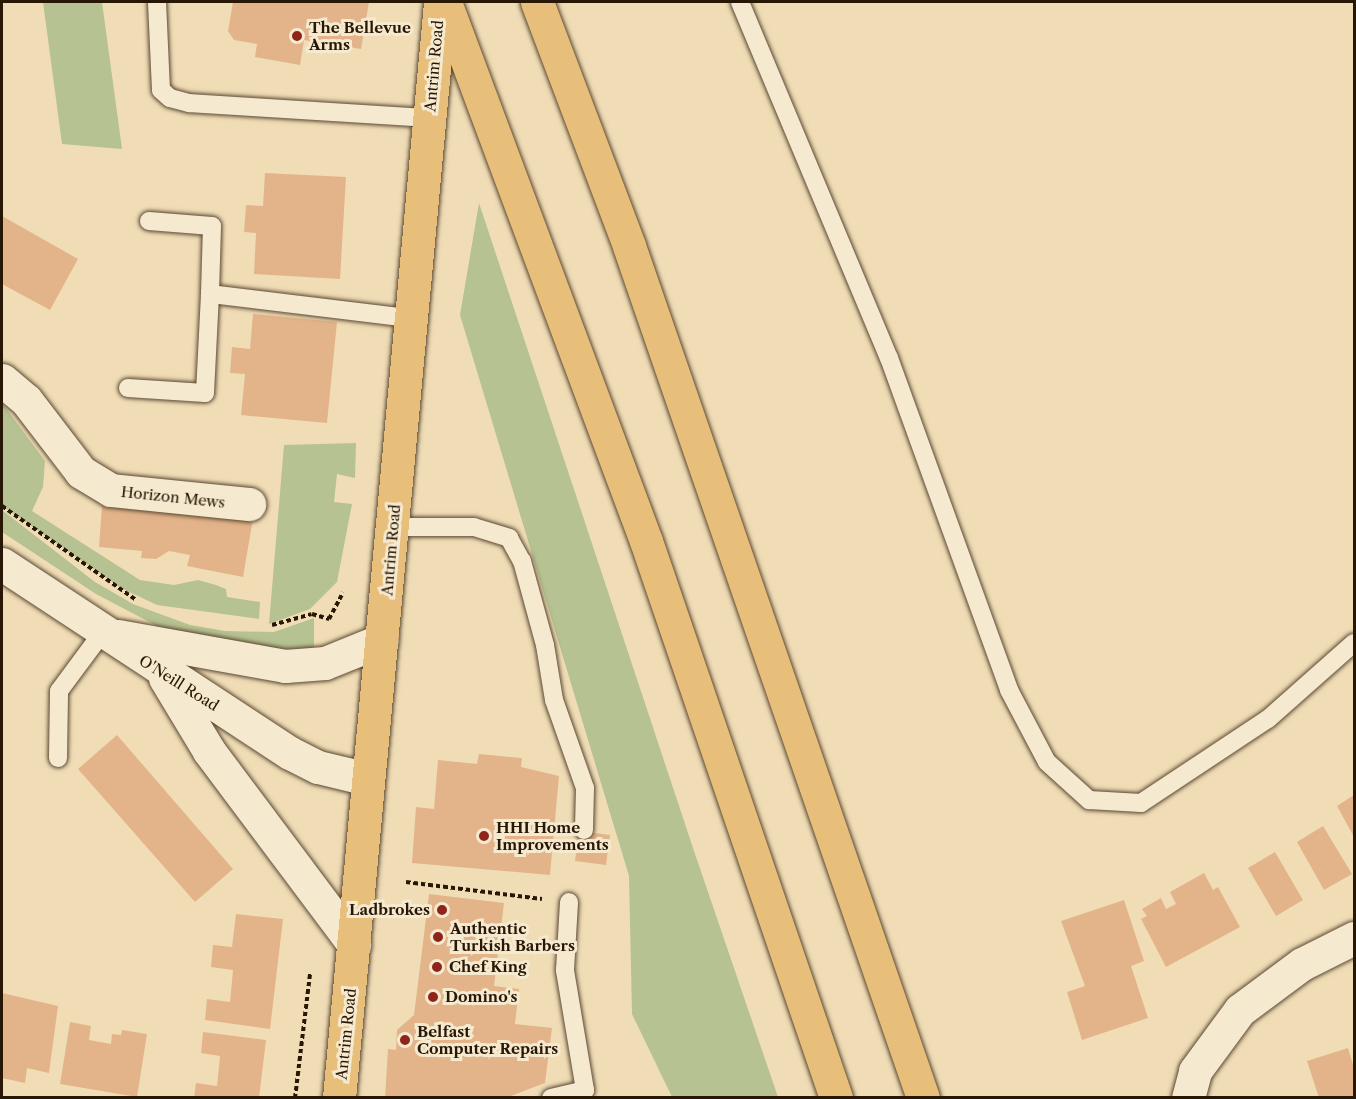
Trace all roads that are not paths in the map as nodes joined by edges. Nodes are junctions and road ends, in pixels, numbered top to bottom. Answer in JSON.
{"nodes":[{"id":1,"x":157,"y":2,"type":"edge"},
{"id":2,"x":440,"y":2,"type":"edge"},
{"id":3,"x":445,"y":2,"type":"edge"},
{"id":4,"x":537,"y":2,"type":"edge"},
{"id":5,"x":740,"y":2,"type":"edge"},
{"id":6,"x":429,"y":118,"type":"junction"},
{"id":7,"x":149,"y":222,"type":"dead end"},
{"id":8,"x":210,"y":294,"type":"junction"},
{"id":9,"x":409,"y":318,"type":"junction"},
{"id":10,"x":2,"y":380,"type":"edge"},
{"id":11,"x":128,"y":388,"type":"dead end"},
{"id":12,"x":249,"y":504,"type":"dead end"},
{"id":13,"x":394,"y":527,"type":"junction"},
{"id":14,"x":2,"y":564,"type":"edge"},
{"id":15,"x":102,"y":633,"type":"junction"},
{"id":16,"x":382,"y":640,"type":"junction"},
{"id":17,"x":1354,"y":643,"type":"edge"},
{"id":18,"x":161,"y":672,"type":"junction"},
{"id":19,"x":58,"y":758,"type":"dead end"},
{"id":20,"x":368,"y":779,"type":"junction"},
{"id":21,"x":584,"y":830,"type":"dead end"},
{"id":22,"x":569,"y":902,"type":"road end"},
{"id":23,"x":1354,"y":938,"type":"edge"},
{"id":24,"x":354,"y":945,"type":"junction"},
{"id":25,"x":339,"y":1098,"type":"edge"},
{"id":26,"x":551,"y":1098,"type":"edge"},
{"id":27,"x":836,"y":1098,"type":"edge"},
{"id":28,"x":923,"y":1098,"type":"edge"},
{"id":29,"x":1188,"y":1098,"type":"edge"}],
"edges":[{"from":1,"to":6,"type":"lane"},
{"from":2,"to":6,"type":"main road","name":"Antrim Road"},
{"from":3,"to":27,"type":"main road"},
{"from":4,"to":28,"type":"main road"},
{"from":5,"to":17,"type":"lane"},
{"from":6,"to":9,"type":"main road","name":"Antrim Road"},
{"from":7,"to":8,"type":"lane"},
{"from":8,"to":9,"type":"lane"},
{"from":8,"to":11,"type":"lane"},
{"from":9,"to":13,"type":"main road","name":"Antrim Road"},
{"from":10,"to":12,"type":"main road","name":"Horizon Mews"},
{"from":13,"to":16,"type":"main road","name":"Antrim Road"},
{"from":13,"to":21,"type":"lane"},
{"from":14,"to":15,"type":"main road","name":"O'Neill Road"},
{"from":15,"to":16,"type":"main road"},
{"from":15,"to":18,"type":"main road","name":"O'Neill Road"},
{"from":15,"to":19,"type":"lane"},
{"from":16,"to":20,"type":"main road","name":"Antrim Road"},
{"from":18,"to":20,"type":"main road","name":"O'Neill Road"},
{"from":18,"to":24,"type":"main road"},
{"from":20,"to":24,"type":"main road","name":"Antrim Road"},
{"from":22,"to":26,"type":"lane"},
{"from":23,"to":29,"type":"main road"},
{"from":24,"to":25,"type":"main road","name":"Antrim Road"}]}
